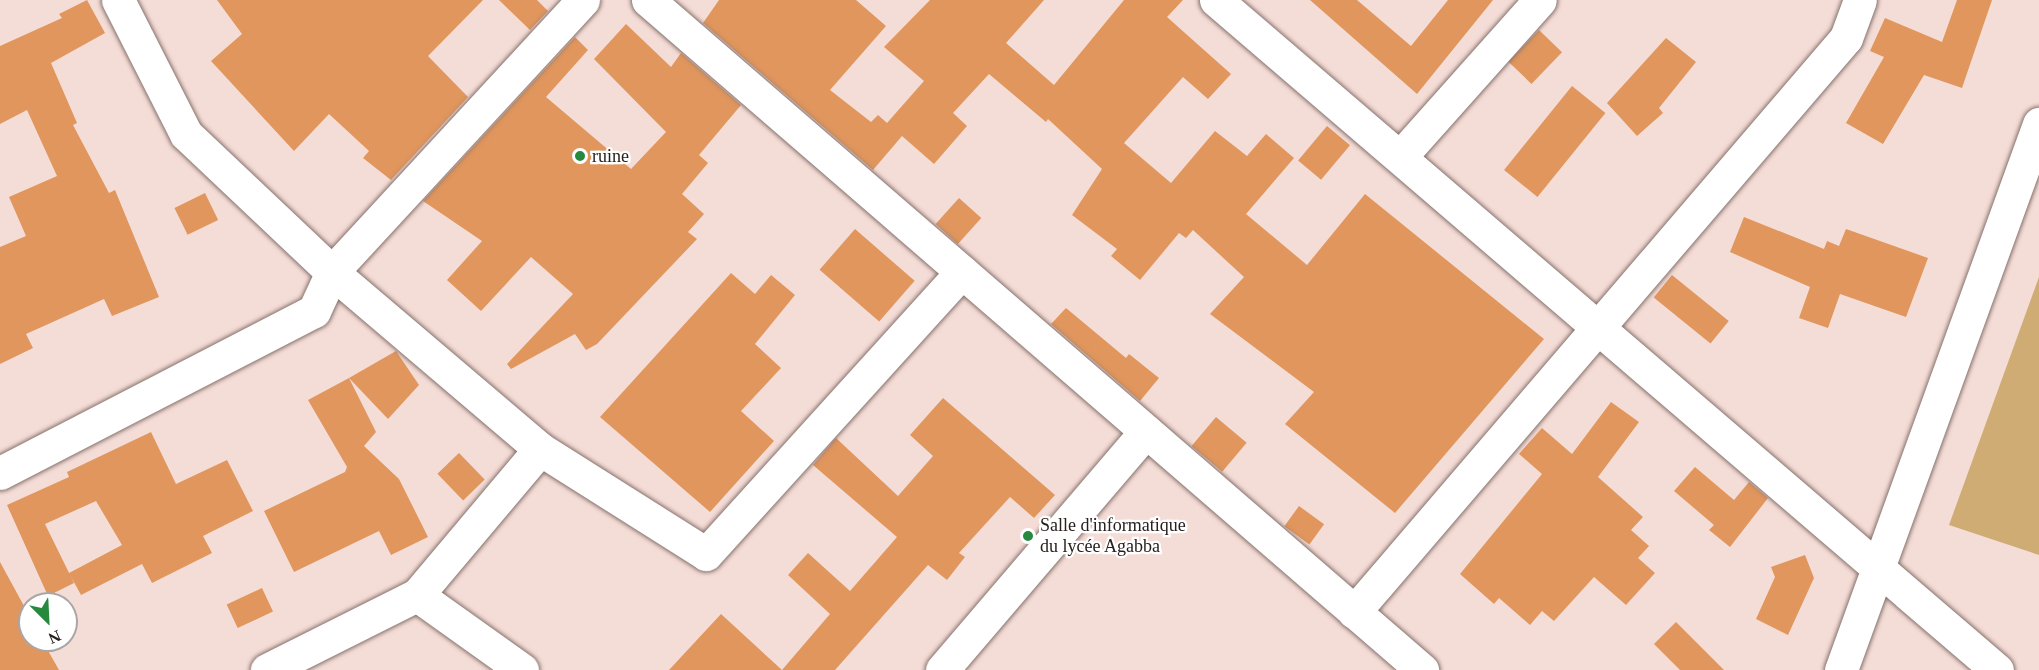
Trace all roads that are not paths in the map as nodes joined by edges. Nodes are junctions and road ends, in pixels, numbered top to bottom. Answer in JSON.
{"nodes":[{"id":1,"x":118,"y":0,"type":"edge"},
{"id":2,"x":583,"y":0,"type":"edge"},
{"id":3,"x":648,"y":0,"type":"edge"},
{"id":4,"x":1216,"y":0,"type":"edge"},
{"id":5,"x":1540,"y":0,"type":"edge"},
{"id":6,"x":1860,"y":0,"type":"edge"},
{"id":7,"x":2039,"y":124,"type":"edge"},
{"id":8,"x":1400,"y":157,"type":"junction"},
{"id":9,"x":332,"y":272,"type":"junction"},
{"id":10,"x":962,"y":272,"type":"junction"},
{"id":11,"x":1600,"y":329,"type":"junction"},
{"id":12,"x":1146,"y":431,"type":"junction"},
{"id":13,"x":540,"y":449,"type":"junction"},
{"id":14,"x":0,"y":473,"type":"edge"},
{"id":15,"x":1876,"y":566,"type":"junction"},
{"id":16,"x":417,"y":595,"type":"junction"},
{"id":17,"x":1354,"y":612,"type":"junction"},
{"id":18,"x":267,"y":670,"type":"edge"},
{"id":19,"x":522,"y":670,"type":"edge"},
{"id":20,"x":942,"y":670,"type":"edge"},
{"id":21,"x":1422,"y":670,"type":"edge"},
{"id":22,"x":1841,"y":670,"type":"edge"},
{"id":23,"x":1997,"y":670,"type":"edge"}],
"edges":[{"from":1,"to":9,"type":"street"},
{"from":2,"to":9,"type":"street"},
{"from":3,"to":10,"type":"street"},
{"from":4,"to":8,"type":"street"},
{"from":5,"to":8,"type":"street"},
{"from":6,"to":11,"type":"street"},
{"from":7,"to":15,"type":"street"},
{"from":8,"to":11,"type":"street"},
{"from":9,"to":13,"type":"street"},
{"from":9,"to":14,"type":"street"},
{"from":10,"to":12,"type":"street"},
{"from":10,"to":13,"type":"street"},
{"from":11,"to":15,"type":"street"},
{"from":11,"to":17,"type":"street"},
{"from":12,"to":17,"type":"street"},
{"from":12,"to":20,"type":"street"},
{"from":13,"to":16,"type":"street"},
{"from":15,"to":22,"type":"street"},
{"from":15,"to":23,"type":"street"},
{"from":16,"to":18,"type":"street"},
{"from":16,"to":19,"type":"street"},
{"from":17,"to":21,"type":"street"}]}
